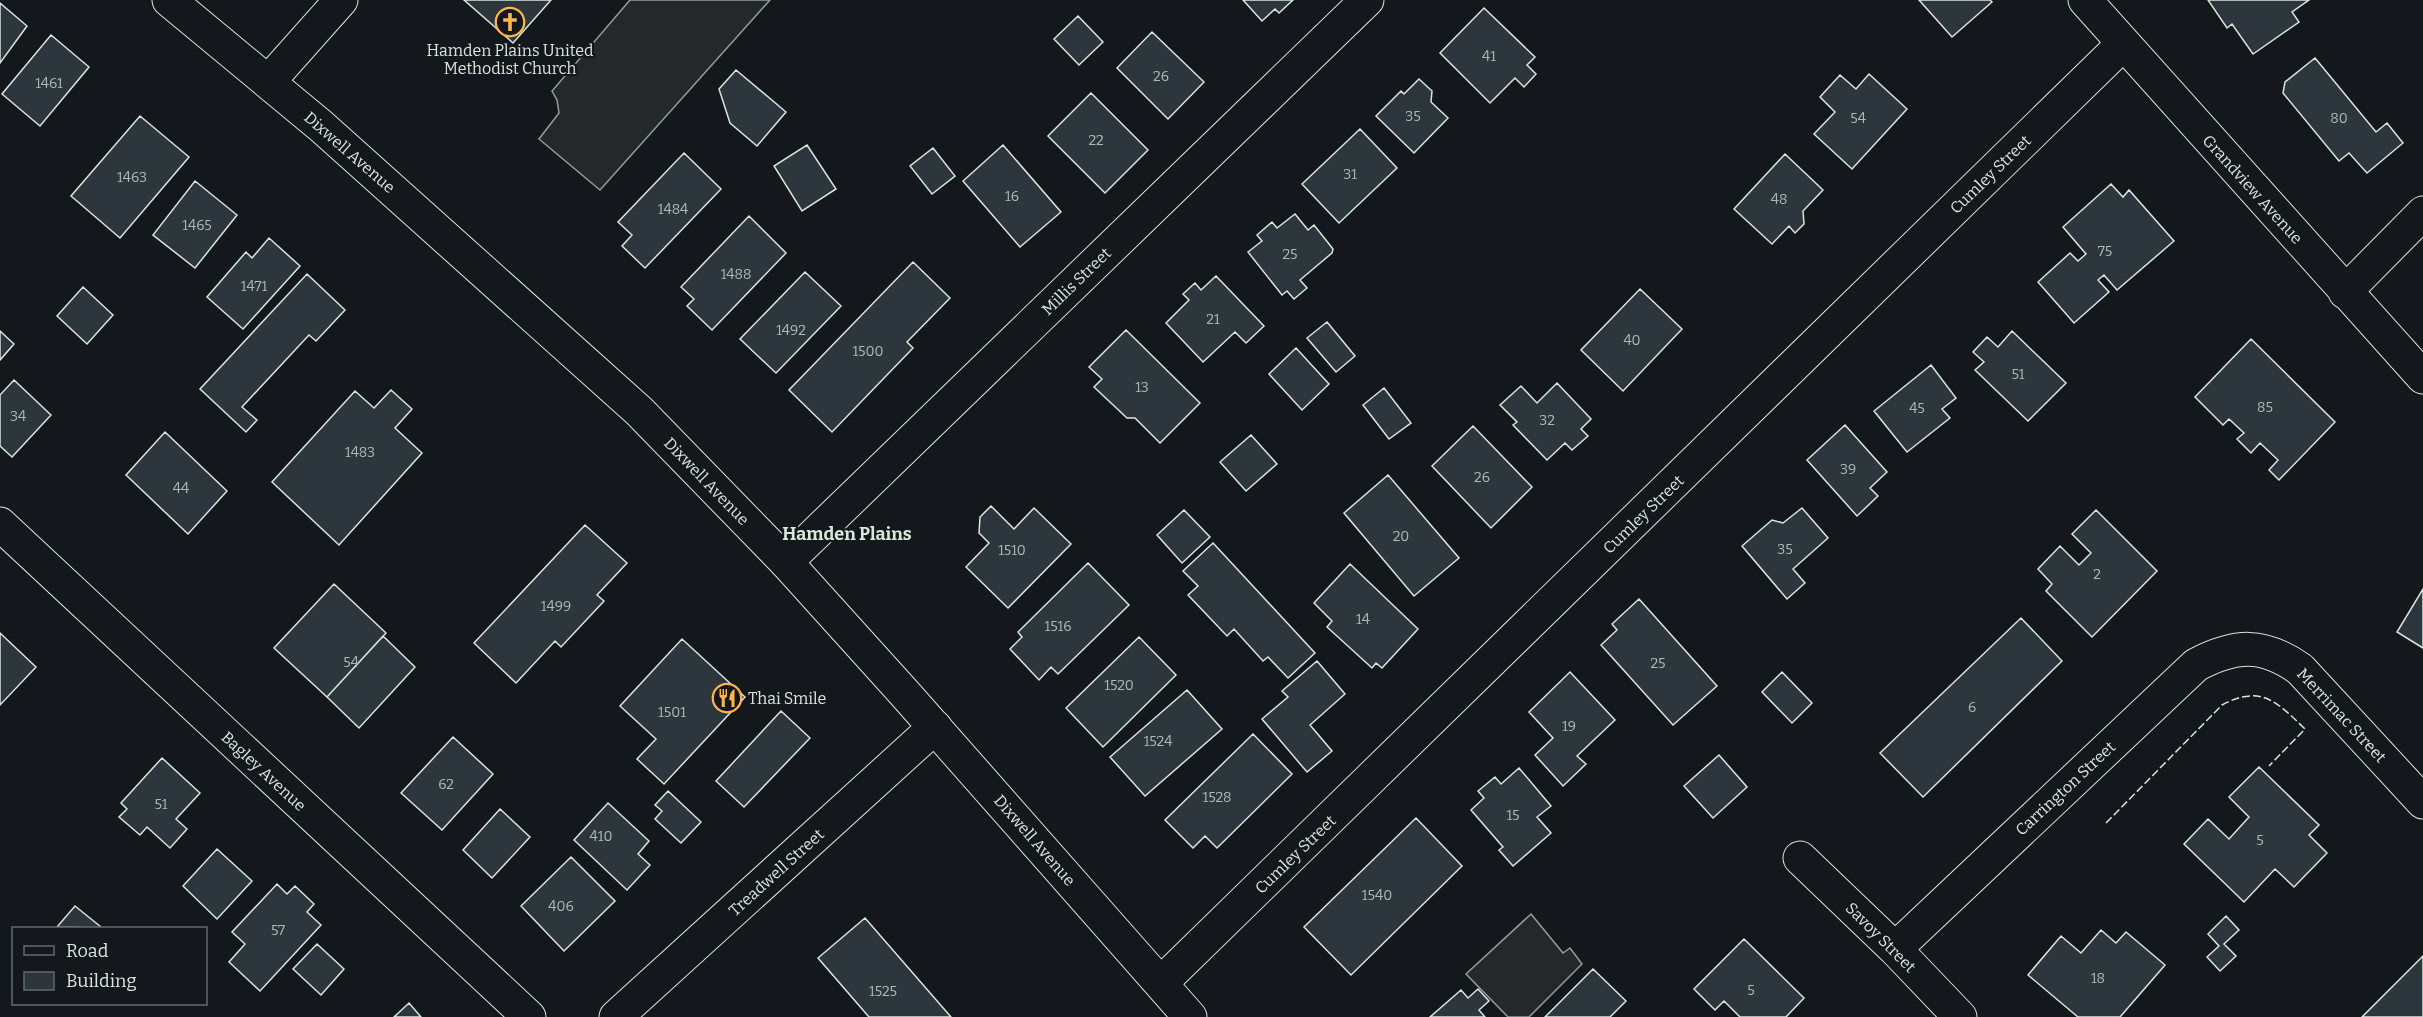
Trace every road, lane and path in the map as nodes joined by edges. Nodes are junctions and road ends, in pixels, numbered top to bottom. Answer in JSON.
{"nodes":[{"id":1,"x":169,"y":0,"type":"edge"},
{"id":2,"x":341,"y":0,"type":"edge"},
{"id":3,"x":1366,"y":0,"type":"edge"},
{"id":4,"x":2085,"y":0,"type":"edge"},
{"id":5,"x":2123,"y":44,"type":"junction"},
{"id":6,"x":269,"y":81,"type":"junction"},
{"id":7,"x":2423,"y":213,"type":"edge"},
{"id":8,"x":2345,"y":292,"type":"junction"},
{"id":9,"x":2423,"y":377,"type":"edge"},
{"id":10,"x":0,"y":524,"type":"edge"},
{"id":11,"x":786,"y":562,"type":"junction"},
{"id":12,"x":2248,"y":649,"type":"joint"},
{"id":13,"x":935,"y":727,"type":"junction"},
{"id":14,"x":2423,"y":801,"type":"edge"},
{"id":15,"x":1800,"y":858,"type":"dead end"},
{"id":16,"x":1895,"y":949,"type":"junction"},
{"id":17,"x":1161,"y":983,"type":"junction"},
{"id":18,"x":528,"y":1017,"type":"edge"},
{"id":19,"x":616,"y":1017,"type":"edge"},
{"id":20,"x":1190,"y":1017,"type":"edge"},
{"id":21,"x":1960,"y":1017,"type":"edge"}],
"edges":[{"from":1,"to":6,"type":"street","name":"Dixwell Avenue"},
{"from":2,"to":6,"type":"street"},
{"from":3,"to":11,"type":"street","name":"Millis Street"},
{"from":4,"to":5,"type":"street","name":"Grandview Avenue"},
{"from":5,"to":8,"type":"street","name":"Grandview Avenue"},
{"from":5,"to":17,"type":"street","name":"Cumley Street"},
{"from":6,"to":11,"type":"street","name":"Dixwell Avenue"},
{"from":7,"to":8,"type":"street"},
{"from":8,"to":9,"type":"street","name":"Grandview Avenue"},
{"from":10,"to":18,"type":"street","name":"Bagley Avenue"},
{"from":11,"to":13,"type":"street","name":"Dixwell Avenue"},
{"from":12,"to":14,"type":"street","name":"Merrimac Street"},
{"from":12,"to":16,"type":"street","name":"Carrington Street"},
{"from":13,"to":17,"type":"street","name":"Dixwell Avenue"},
{"from":13,"to":19,"type":"street","name":"Treadwell Street"},
{"from":15,"to":16,"type":"street","name":"Savoy Street"},
{"from":16,"to":21,"type":"street","name":"Savoy Street"},
{"from":17,"to":20,"type":"street","name":"Dixwell Avenue"}]}
